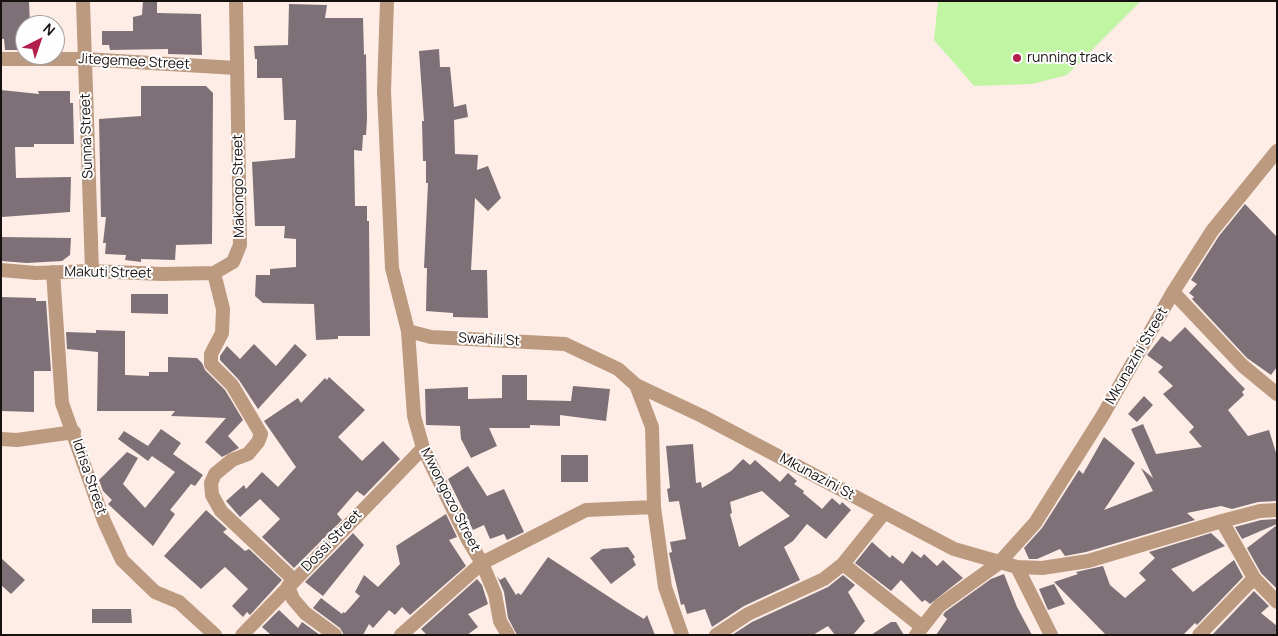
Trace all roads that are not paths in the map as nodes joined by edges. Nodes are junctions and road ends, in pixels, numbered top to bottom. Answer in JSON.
{"nodes":[{"id":1,"x":83,"y":1,"type":"edge"},
{"id":2,"x":236,"y":1,"type":"edge"},
{"id":3,"x":387,"y":1,"type":"edge"},
{"id":4,"x":1,"y":59,"type":"edge"},
{"id":5,"x":84,"y":59,"type":"junction"},
{"id":6,"x":236,"y":68,"type":"junction"},
{"id":7,"x":1277,"y":151,"type":"edge"},
{"id":8,"x":1,"y":270,"type":"edge"},
{"id":9,"x":92,"y":271,"type":"junction"},
{"id":10,"x":53,"y":272,"type":"junction"},
{"id":11,"x":214,"y":273,"type":"junction"},
{"id":12,"x":1173,"y":292,"type":"junction"},
{"id":13,"x":408,"y":331,"type":"junction"},
{"id":14,"x":636,"y":385,"type":"junction"},
{"id":15,"x":1276,"y":391,"type":"edge"},
{"id":16,"x":74,"y":432,"type":"junction"},
{"id":17,"x":1,"y":439,"type":"edge"},
{"id":18,"x":423,"y":448,"type":"junction"},
{"id":19,"x":654,"y":507,"type":"junction"},
{"id":20,"x":1277,"y":510,"type":"edge"},
{"id":21,"x":884,"y":513,"type":"junction"},
{"id":22,"x":1222,"y":521,"type":"junction"},
{"id":23,"x":482,"y":562,"type":"junction"},
{"id":24,"x":999,"y":563,"type":"junction"},
{"id":25,"x":843,"y":564,"type":"junction"},
{"id":26,"x":1017,"y":567,"type":"junction"},
{"id":27,"x":1254,"y":578,"type":"junction"},
{"id":28,"x":291,"y":583,"type":"junction"},
{"id":29,"x":1277,"y":602,"type":"edge"},
{"id":30,"x":919,"y":631,"type":"edge"},
{"id":31,"x":215,"y":635,"type":"edge"},
{"id":32,"x":242,"y":635,"type":"edge"},
{"id":33,"x":334,"y":635,"type":"edge"},
{"id":34,"x":402,"y":635,"type":"edge"},
{"id":35,"x":508,"y":635,"type":"edge"},
{"id":36,"x":682,"y":635,"type":"edge"},
{"id":37,"x":716,"y":635,"type":"edge"},
{"id":38,"x":1051,"y":635,"type":"edge"},
{"id":39,"x":1199,"y":635,"type":"edge"}],
"edges":[{"from":1,"to":5,"type":"street","name":"Sunna Street"},
{"from":2,"to":6,"type":"street","name":"Makongo Street"},
{"from":3,"to":13,"type":"street"},
{"from":4,"to":5,"type":"street","name":"Jitegemee Street"},
{"from":5,"to":6,"type":"street","name":"Jitegemee Street"},
{"from":5,"to":9,"type":"street","name":"Sunna Street"},
{"from":6,"to":11,"type":"street","name":"Makongo Street"},
{"from":7,"to":12,"type":"street","name":"Mkunazini Street"},
{"from":8,"to":10,"type":"street","name":"Makuti Street"},
{"from":9,"to":10,"type":"street","name":"Makuti Street"},
{"from":9,"to":11,"type":"street","name":"Makuti Street"},
{"from":10,"to":16,"type":"street","name":"Idrisa Street"},
{"from":11,"to":28,"type":"street"},
{"from":12,"to":15,"type":"street"},
{"from":12,"to":24,"type":"street","name":"Mkunazini Street"},
{"from":13,"to":14,"type":"street","name":"Swahili St"},
{"from":13,"to":18,"type":"street","name":"Mwongozo Street"},
{"from":14,"to":19,"type":"street","name":"Swahili St"},
{"from":14,"to":21,"type":"street","name":"Mkunazini St"},
{"from":16,"to":17,"type":"street"},
{"from":16,"to":31,"type":"street","name":"Idrisa Street"},
{"from":18,"to":23,"type":"street","name":"Mwongozo Street"},
{"from":18,"to":28,"type":"street","name":"Dossi Street"},
{"from":19,"to":23,"type":"street"},
{"from":19,"to":36,"type":"street","name":"Swahili St"},
{"from":20,"to":22,"type":"street","name":"Mkunazini St"},
{"from":21,"to":24,"type":"street","name":"Mkunazini St"},
{"from":21,"to":25,"type":"street"},
{"from":22,"to":26,"type":"street","name":"Mkunazini St"},
{"from":22,"to":27,"type":"street"},
{"from":23,"to":34,"type":"street"},
{"from":23,"to":35,"type":"street","name":"Mwongozo Street"},
{"from":24,"to":26,"type":"street","name":"Mkunazini St"},
{"from":24,"to":30,"type":"street","name":"Mkunazini Street"},
{"from":25,"to":30,"type":"street"},
{"from":25,"to":37,"type":"street"},
{"from":26,"to":38,"type":"street"},
{"from":27,"to":29,"type":"street"},
{"from":27,"to":39,"type":"street"},
{"from":28,"to":32,"type":"street","name":"Dossi Street"},
{"from":28,"to":33,"type":"street"}]}
